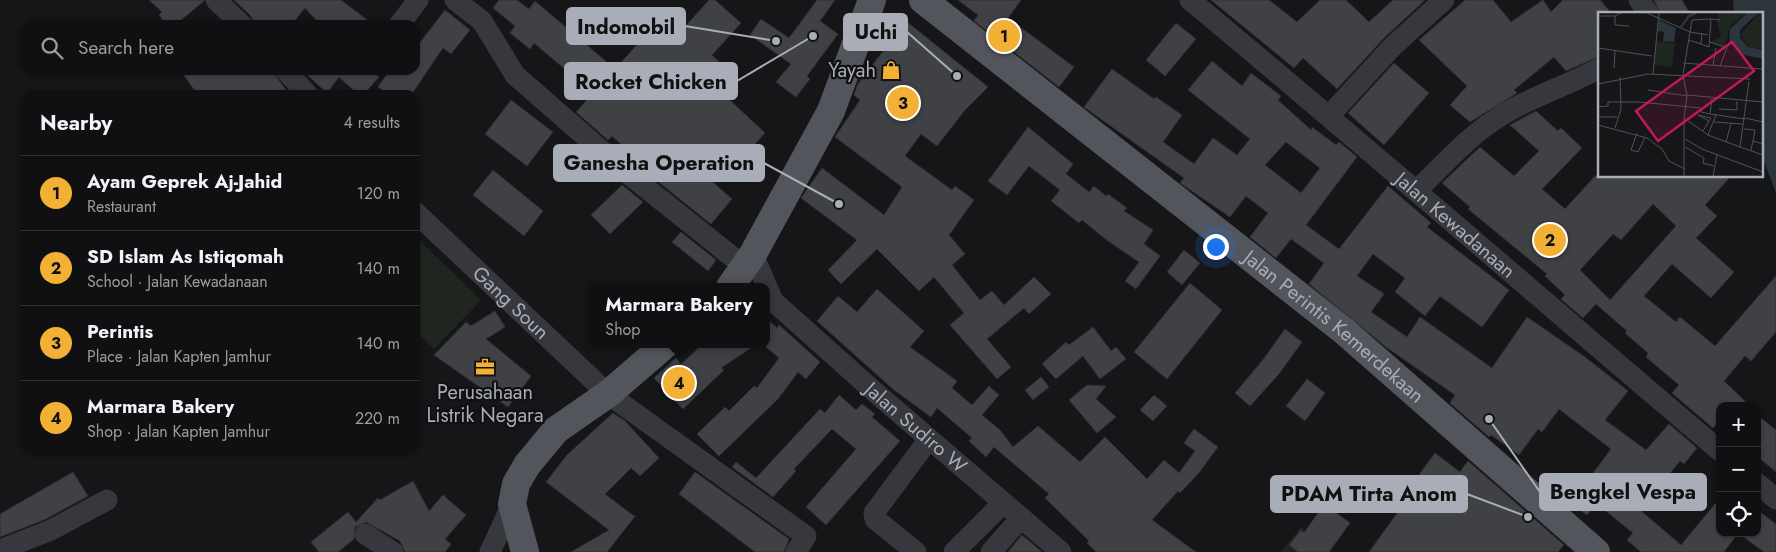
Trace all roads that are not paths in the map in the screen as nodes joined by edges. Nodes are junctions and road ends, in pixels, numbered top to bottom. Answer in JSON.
{"nodes":[{"id":1,"x":216,"y":0,"type":"edge"},
{"id":2,"x":418,"y":0,"type":"edge"},
{"id":3,"x":455,"y":0,"type":"edge"},
{"id":4,"x":872,"y":0,"type":"edge"},
{"id":5,"x":922,"y":0,"type":"edge"},
{"id":6,"x":1190,"y":0,"type":"edge"},
{"id":7,"x":1444,"y":0,"type":"edge"},
{"id":8,"x":1639,"y":0,"type":"edge"},
{"id":9,"x":1648,"y":12,"type":"edge"},
{"id":10,"x":237,"y":20,"type":"edge"},
{"id":11,"x":404,"y":20,"type":"edge"},
{"id":12,"x":1598,"y":69,"type":"edge"},
{"id":13,"x":290,"y":75,"type":"edge"},
{"id":14,"x":303,"y":90,"type":"edge"},
{"id":15,"x":1329,"y":116,"type":"junction"},
{"id":16,"x":1416,"y":191,"type":"junction"},
{"id":17,"x":420,"y":217,"type":"edge"},
{"id":18,"x":743,"y":269,"type":"edge"},
{"id":19,"x":756,"y":283,"type":"edge"},
{"id":20,"x":770,"y":299,"type":"edge"},
{"id":21,"x":661,"y":348,"type":"edge"},
{"id":22,"x":608,"y":394,"type":"junction"},
{"id":23,"x":929,"y":439,"type":"junction"},
{"id":24,"x":1716,"y":448,"type":"edge"},
{"id":25,"x":1761,"y":486,"type":"edge"},
{"id":26,"x":1776,"y":499,"type":"edge"},
{"id":27,"x":107,"y":500,"type":"dead end"},
{"id":28,"x":1003,"y":503,"type":"junction"},
{"id":29,"x":514,"y":513,"type":"junction"},
{"id":30,"x":1021,"y":518,"type":"junction"},
{"id":31,"x":365,"y":534,"type":"dead end"},
{"id":32,"x":0,"y":550,"type":"edge"},
{"id":33,"x":393,"y":552,"type":"edge"},
{"id":34,"x":490,"y":552,"type":"edge"},
{"id":35,"x":525,"y":552,"type":"edge"},
{"id":36,"x":796,"y":552,"type":"edge"},
{"id":37,"x":916,"y":552,"type":"edge"},
{"id":38,"x":954,"y":552,"type":"edge"},
{"id":39,"x":991,"y":552,"type":"edge"},
{"id":40,"x":1061,"y":552,"type":"edge"},
{"id":41,"x":1596,"y":552,"type":"edge"}],
"edges":[{"from":1,"to":10,"type":"street"},
{"from":2,"to":11,"type":"street"},
{"from":3,"to":18,"type":"street"},
{"from":4,"to":18,"type":"main road"},
{"from":5,"to":41,"type":"main road","name":"Jalan Perintis Kemerdekaan"},
{"from":6,"to":15,"type":"street","name":"Jalan Kewadanaan"},
{"from":7,"to":15,"type":"street"},
{"from":8,"to":9,"type":"street"},
{"from":12,"to":16,"type":"street"},
{"from":13,"to":14,"type":"street"},
{"from":15,"to":16,"type":"street","name":"Jalan Kewadanaan"},
{"from":16,"to":24,"type":"street","name":"Jalan Kewadanaan"},
{"from":17,"to":22,"type":"street","name":"Gang Soun"},
{"from":18,"to":19,"type":"street"},
{"from":20,"to":23,"type":"street","name":"Jalan Sudiro W"},
{"from":21,"to":22,"type":"main road"},
{"from":22,"to":29,"type":"main road"},
{"from":22,"to":36,"type":"street","name":"Gang Soun"},
{"from":23,"to":28,"type":"street","name":"Jalan Sudiro W"},
{"from":23,"to":37,"type":"street"},
{"from":25,"to":26,"type":"street"},
{"from":27,"to":32,"type":"street"},
{"from":28,"to":30,"type":"street","name":"Jalan Sudiro W"},
{"from":28,"to":38,"type":"street"},
{"from":29,"to":34,"type":"street"},
{"from":29,"to":35,"type":"main road"},
{"from":30,"to":39,"type":"street"},
{"from":30,"to":40,"type":"street","name":"Jalan Sudiro W"},
{"from":31,"to":33,"type":"street"}]}
